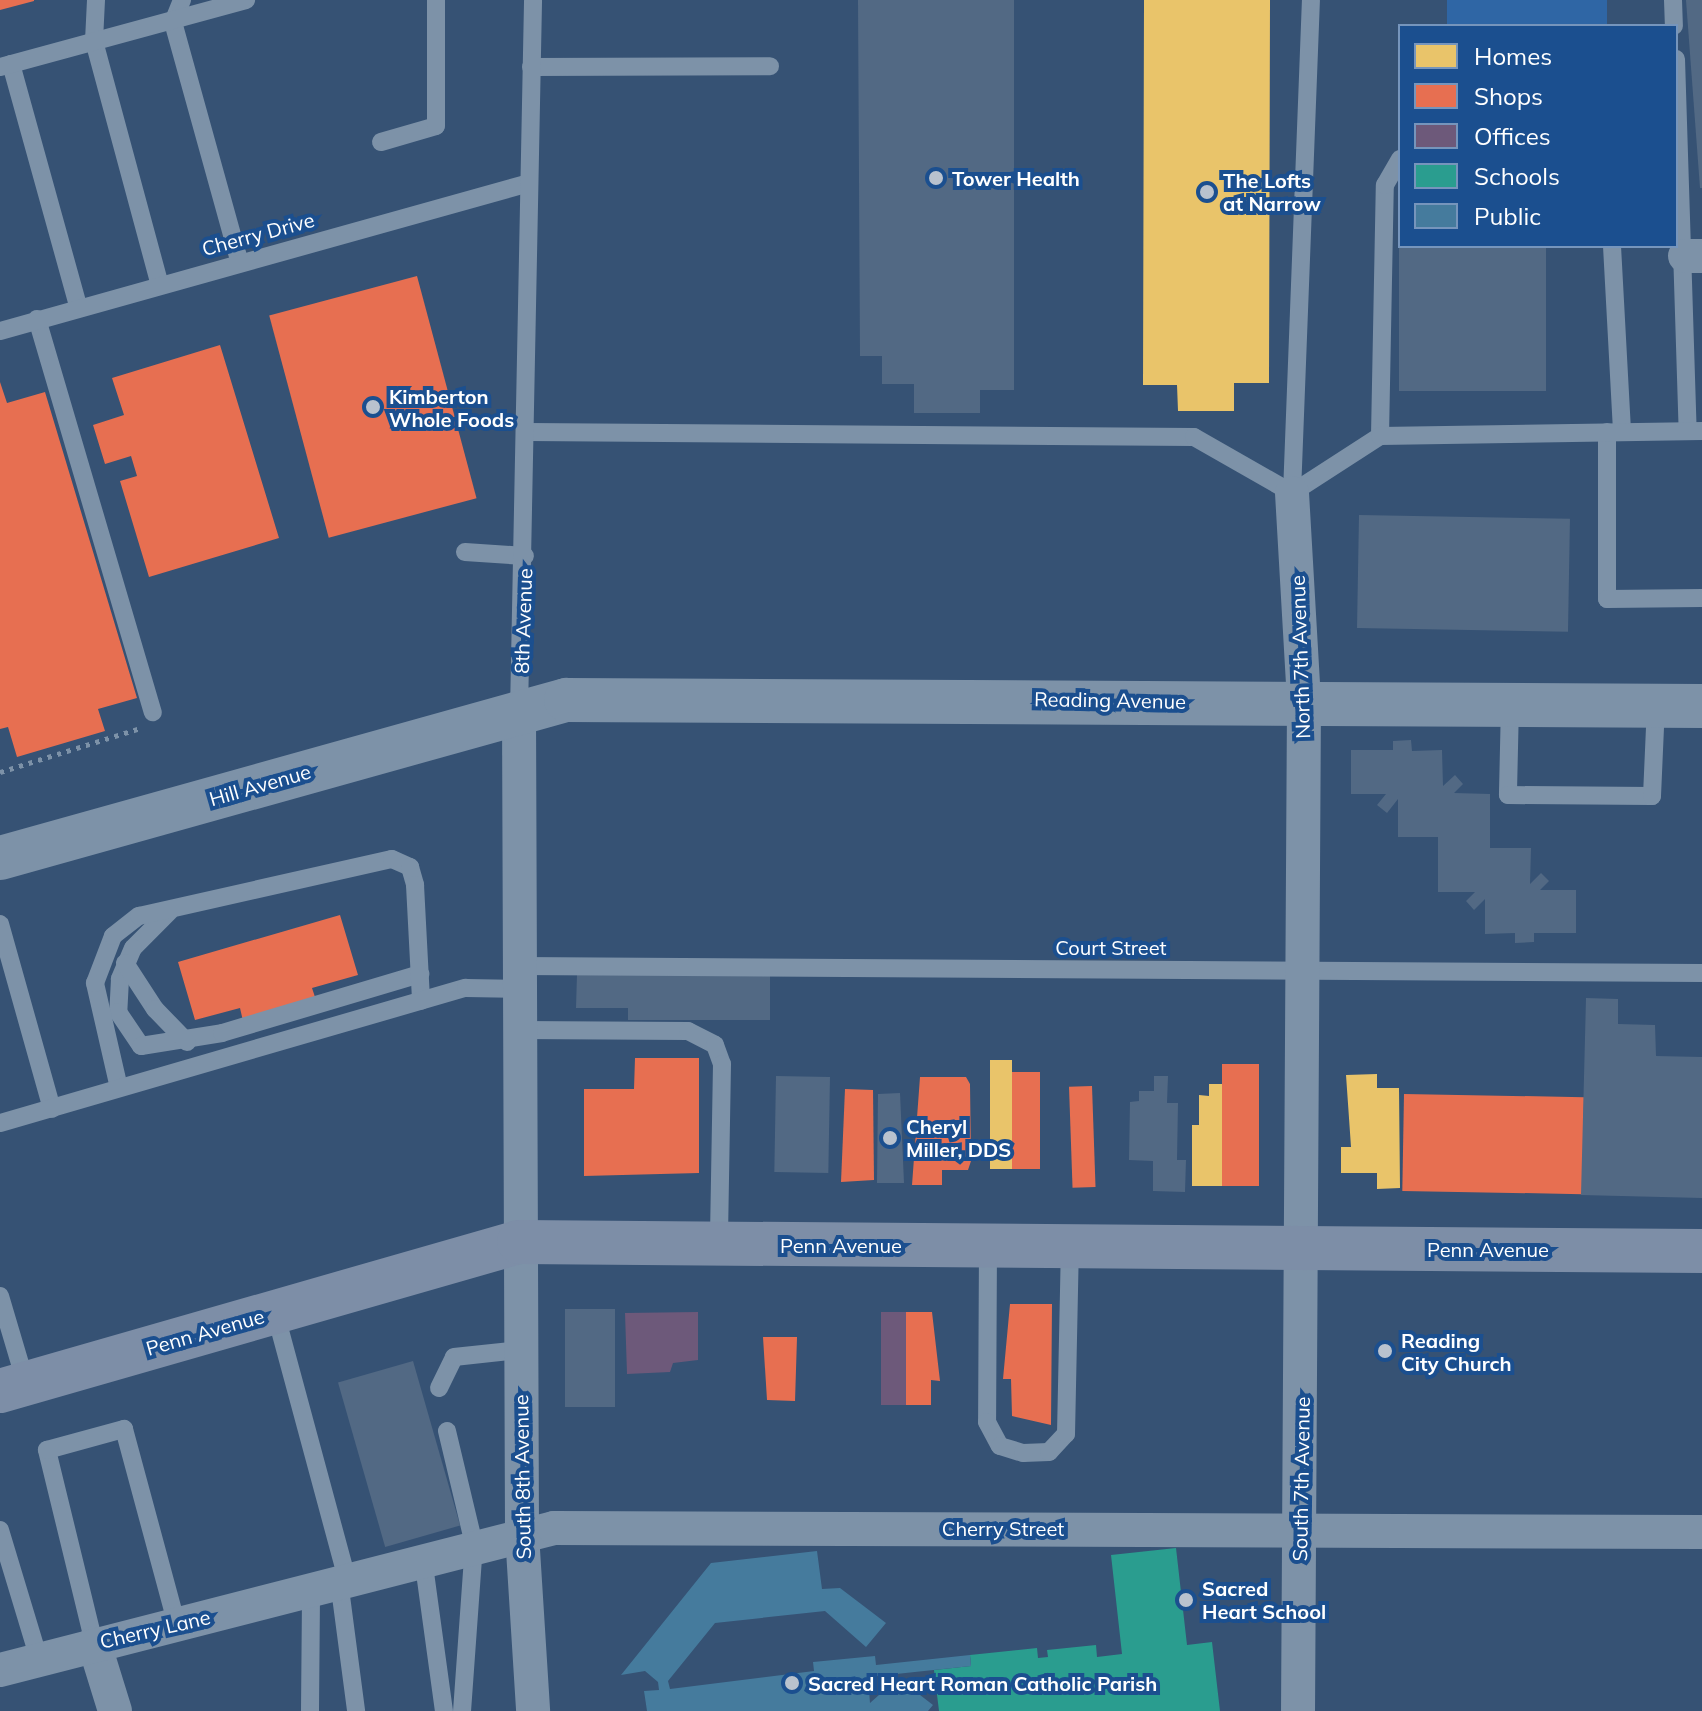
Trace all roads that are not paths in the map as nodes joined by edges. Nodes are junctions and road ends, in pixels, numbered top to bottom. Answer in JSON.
{"nodes":[{"id":1,"x":96,"y":0,"type":"edge"},
{"id":2,"x":182,"y":0,"type":"edge"},
{"id":3,"x":246,"y":0,"type":"edge"},
{"id":4,"x":436,"y":0,"type":"edge"},
{"id":5,"x":533,"y":0,"type":"edge"},
{"id":6,"x":1311,"y":0,"type":"edge"},
{"id":7,"x":1673,"y":0,"type":"edge"},
{"id":8,"x":173,"y":22,"type":"junction"},
{"id":9,"x":1674,"y":24,"type":"edge"},
{"id":10,"x":94,"y":41,"type":"junction"},
{"id":11,"x":5,"y":66,"type":"edge"},
{"id":12,"x":770,"y":66,"type":"dead end"},
{"id":13,"x":531,"y":67,"type":"junction"},
{"id":14,"x":1678,"y":81,"type":"edge"},
{"id":15,"x":381,"y":142,"type":"dead end"},
{"id":16,"x":1398,"y":162,"type":"edge"},
{"id":17,"x":529,"y":183,"type":"junction"},
{"id":18,"x":1612,"y":248,"type":"edge"},
{"id":19,"x":1694,"y":256,"type":"edge"},
{"id":20,"x":240,"y":263,"type":"junction"},
{"id":21,"x":159,"y":282,"type":"junction"},
{"id":22,"x":78,"y":305,"type":"junction"},
{"id":23,"x":37,"y":319,"type":"junction"},
{"id":24,"x":0,"y":331,"type":"edge"},
{"id":25,"x":1695,"y":431,"type":"edge"},
{"id":26,"x":528,"y":432,"type":"junction"},
{"id":27,"x":1614,"y":432,"type":"junction"},
{"id":28,"x":1380,"y":436,"type":"junction"},
{"id":29,"x":1292,"y":493,"type":"junction"},
{"id":30,"x":465,"y":552,"type":"dead end"},
{"id":31,"x":525,"y":556,"type":"junction"},
{"id":32,"x":1702,"y":598,"type":"edge"},
{"id":33,"x":1304,"y":702,"type":"junction"},
{"id":34,"x":1510,"y":704,"type":"junction"},
{"id":35,"x":1656,"y":706,"type":"junction"},
{"id":36,"x":1702,"y":706,"type":"edge"},
{"id":37,"x":153,"y":712,"type":"road end"},
{"id":38,"x":519,"y":712,"type":"junction"},
{"id":39,"x":0,"y":858,"type":"edge"},
{"id":40,"x":176,"y":907,"type":"junction"},
{"id":41,"x":0,"y":924,"type":"edge"},
{"id":42,"x":125,"y":963,"type":"junction"},
{"id":43,"x":1302,"y":970,"type":"junction"},
{"id":44,"x":1702,"y":973,"type":"edge"},
{"id":45,"x":420,"y":974,"type":"junction"},
{"id":46,"x":519,"y":977,"type":"junction"},
{"id":47,"x":421,"y":1001,"type":"junction"},
{"id":48,"x":519,"y":1030,"type":"junction"},
{"id":49,"x":187,"y":1042,"type":"junction"},
{"id":50,"x":119,"y":1088,"type":"junction"},
{"id":51,"x":52,"y":1109,"type":"junction"},
{"id":52,"x":0,"y":1123,"type":"edge"},
{"id":53,"x":519,"y":1242,"type":"junction"},
{"id":54,"x":719,"y":1244,"type":"junction"},
{"id":55,"x":988,"y":1246,"type":"junction"},
{"id":56,"x":1070,"y":1246,"type":"junction"},
{"id":57,"x":1303,"y":1248,"type":"junction"},
{"id":58,"x":1702,"y":1251,"type":"edge"},
{"id":59,"x":0,"y":1296,"type":"edge"},
{"id":60,"x":275,"y":1312,"type":"junction"},
{"id":61,"x":520,"y":1350,"type":"junction"},
{"id":62,"x":13,"y":1388,"type":"edge"},
{"id":63,"x":439,"y":1388,"type":"dead end"},
{"id":64,"x":447,"y":1431,"type":"dead end"},
{"id":65,"x":1301,"y":1529,"type":"junction"},
{"id":66,"x":0,"y":1530,"type":"edge"},
{"id":67,"x":1702,"y":1532,"type":"edge"},
{"id":68,"x":522,"y":1534,"type":"junction"},
{"id":69,"x":474,"y":1544,"type":"junction"},
{"id":70,"x":423,"y":1558,"type":"junction"},
{"id":71,"x":333,"y":1583,"type":"junction"},
{"id":72,"x":177,"y":1625,"type":"junction"},
{"id":73,"x":94,"y":1643,"type":"junction"},
{"id":74,"x":39,"y":1659,"type":"junction"},
{"id":75,"x":0,"y":1670,"type":"edge"},
{"id":76,"x":115,"y":1711,"type":"edge"},
{"id":77,"x":310,"y":1711,"type":"edge"},
{"id":78,"x":356,"y":1711,"type":"edge"},
{"id":79,"x":444,"y":1711,"type":"edge"},
{"id":80,"x":462,"y":1711,"type":"edge"},
{"id":81,"x":533,"y":1711,"type":"edge"},
{"id":82,"x":1298,"y":1711,"type":"edge"}],
"edges":[{"from":1,"to":10,"type":"lane"},
{"from":2,"to":8,"type":"lane"},
{"from":3,"to":8,"type":"lane"},
{"from":4,"to":15,"type":"lane"},
{"from":5,"to":13,"type":"lane","name":"8th Avenue"},
{"from":6,"to":29,"type":"lane"},
{"from":7,"to":9,"type":"lane"},
{"from":8,"to":10,"type":"lane"},
{"from":8,"to":20,"type":"lane"},
{"from":10,"to":11,"type":"lane"},
{"from":10,"to":21,"type":"lane"},
{"from":11,"to":22,"type":"lane"},
{"from":12,"to":13,"type":"lane"},
{"from":13,"to":17,"type":"lane","name":"8th Avenue"},
{"from":14,"to":19,"type":"lane"},
{"from":16,"to":28,"type":"lane"},
{"from":17,"to":20,"type":"lane","name":"Cherry Drive"},
{"from":17,"to":26,"type":"lane","name":"8th Avenue"},
{"from":18,"to":27,"type":"lane"},
{"from":19,"to":25,"type":"lane"},
{"from":20,"to":21,"type":"lane","name":"Cherry Drive"},
{"from":21,"to":22,"type":"lane","name":"Cherry Drive"},
{"from":22,"to":23,"type":"lane","name":"Cherry Drive"},
{"from":23,"to":24,"type":"lane","name":"Cherry Drive"},
{"from":23,"to":37,"type":"lane"},
{"from":25,"to":27,"type":"lane"},
{"from":26,"to":29,"type":"lane"},
{"from":26,"to":31,"type":"lane","name":"8th Avenue"},
{"from":27,"to":28,"type":"lane"},
{"from":27,"to":32,"type":"lane"},
{"from":28,"to":29,"type":"lane"},
{"from":29,"to":33,"type":"street","name":"North 7th Avenue"},
{"from":30,"to":31,"type":"lane"},
{"from":31,"to":38,"type":"lane","name":"8th Avenue"},
{"from":33,"to":34,"type":"street","name":"Reading Avenue"},
{"from":33,"to":38,"type":"street","name":"Reading Avenue"},
{"from":33,"to":43,"type":"street","name":"North 7th Avenue"},
{"from":34,"to":35,"type":"street","name":"Reading Avenue"},
{"from":34,"to":35,"type":"lane"},
{"from":35,"to":36,"type":"street","name":"Reading Avenue"},
{"from":38,"to":39,"type":"street","name":"Hill Avenue"},
{"from":38,"to":46,"type":"street","name":"8th Avenue"},
{"from":40,"to":42,"type":"lane"},
{"from":40,"to":45,"type":"lane"},
{"from":40,"to":50,"type":"lane"},
{"from":41,"to":51,"type":"lane"},
{"from":42,"to":49,"type":"lane"},
{"from":42,"to":49,"type":"lane"},
{"from":43,"to":44,"type":"lane","name":"Court Street"},
{"from":43,"to":46,"type":"lane","name":"Court Street"},
{"from":43,"to":57,"type":"street","name":"North 7th Avenue"},
{"from":45,"to":47,"type":"lane"},
{"from":45,"to":49,"type":"lane"},
{"from":46,"to":47,"type":"lane","name":"Court Street"},
{"from":46,"to":48,"type":"street","name":"8th Avenue"},
{"from":47,"to":50,"type":"lane","name":"Court Street"},
{"from":48,"to":53,"type":"street","name":"8th Avenue"},
{"from":48,"to":54,"type":"lane"},
{"from":50,"to":51,"type":"lane","name":"Court Street"},
{"from":51,"to":52,"type":"lane","name":"Court Street"},
{"from":53,"to":54,"type":"main road","name":"Penn Avenue"},
{"from":53,"to":60,"type":"main road","name":"Penn Avenue"},
{"from":53,"to":61,"type":"street","name":"South 8th Avenue"},
{"from":54,"to":55,"type":"main road","name":"Penn Avenue"},
{"from":55,"to":56,"type":"main road","name":"Penn Avenue"},
{"from":55,"to":56,"type":"lane"},
{"from":56,"to":57,"type":"main road","name":"Penn Avenue"},
{"from":57,"to":58,"type":"main road","name":"Penn Avenue"},
{"from":57,"to":65,"type":"street","name":"South 7th Avenue"},
{"from":59,"to":62,"type":"lane"},
{"from":60,"to":62,"type":"main road","name":"Penn Avenue"},
{"from":60,"to":71,"type":"lane"},
{"from":61,"to":63,"type":"lane"},
{"from":61,"to":68,"type":"street","name":"South 8th Avenue"},
{"from":64,"to":69,"type":"lane"},
{"from":65,"to":67,"type":"street","name":"Cherry Street"},
{"from":65,"to":68,"type":"street","name":"Cherry Street"},
{"from":65,"to":82,"type":"street","name":"South 7th Avenue"},
{"from":66,"to":74,"type":"lane"},
{"from":68,"to":69,"type":"street","name":"Cherry Street"},
{"from":68,"to":81,"type":"street","name":"South 8th Avenue"},
{"from":69,"to":70,"type":"street","name":"Cherry Street"},
{"from":69,"to":80,"type":"lane"},
{"from":70,"to":71,"type":"street","name":"Cherry Street"},
{"from":70,"to":79,"type":"lane"},
{"from":71,"to":72,"type":"street","name":"Cherry Lane"},
{"from":71,"to":77,"type":"lane"},
{"from":71,"to":78,"type":"lane"},
{"from":72,"to":73,"type":"street","name":"Cherry Lane"},
{"from":72,"to":73,"type":"lane"},
{"from":73,"to":74,"type":"street","name":"Cherry Lane"},
{"from":73,"to":76,"type":"street"},
{"from":74,"to":75,"type":"street","name":"Cherry Lane"}]}
